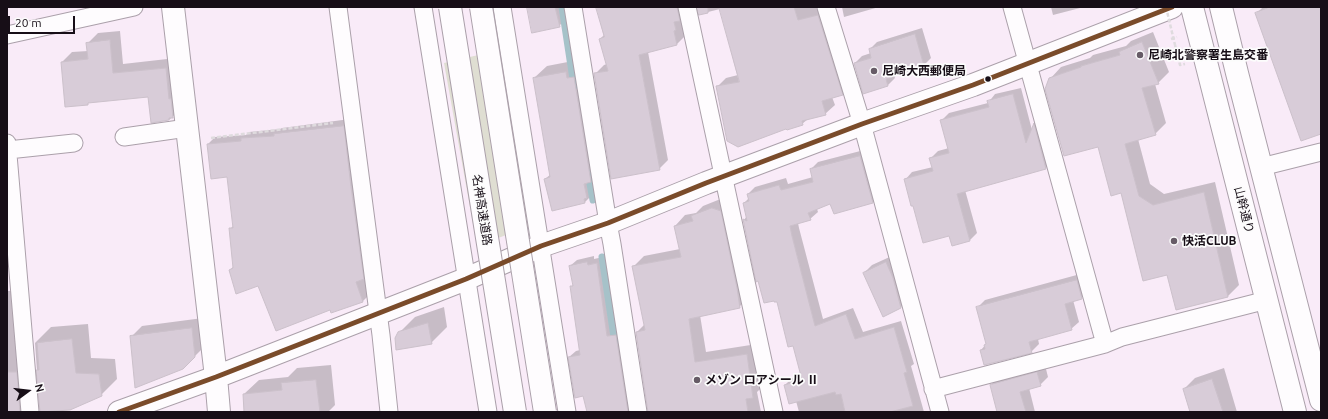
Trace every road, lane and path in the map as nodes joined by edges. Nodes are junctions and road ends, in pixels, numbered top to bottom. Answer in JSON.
{"nodes":[{"id":1,"x":134,"y":7,"type":"edge"},
{"id":2,"x":173,"y":7,"type":"edge"},
{"id":3,"x":338,"y":7,"type":"edge"},
{"id":4,"x":424,"y":7,"type":"edge"},
{"id":5,"x":450,"y":7,"type":"edge"},
{"id":6,"x":481,"y":7,"type":"edge"},
{"id":7,"x":502,"y":7,"type":"edge"},
{"id":8,"x":573,"y":7,"type":"edge"},
{"id":9,"x":687,"y":7,"type":"edge"},
{"id":10,"x":826,"y":7,"type":"edge"},
{"id":11,"x":1012,"y":7,"type":"edge"},
{"id":12,"x":1166,"y":7,"type":"edge"},
{"id":13,"x":1172,"y":7,"type":"edge"},
{"id":14,"x":1192,"y":7,"type":"edge"},
{"id":15,"x":1221,"y":7,"type":"edge"},
{"id":16,"x":7,"y":35,"type":"edge"},
{"id":17,"x":1175,"y":45,"type":"dead end"},
{"id":18,"x":1028,"y":64,"type":"junction"},
{"id":19,"x":353,"y":120,"type":"junction"},
{"id":20,"x":862,"y":124,"type":"junction"},
{"id":21,"x":188,"y":134,"type":"junction"},
{"id":22,"x":124,"y":137,"type":"dead end"},
{"id":23,"x":74,"y":143,"type":"dead end"},
{"id":24,"x":7,"y":147,"type":"edge"},
{"id":25,"x":1321,"y":152,"type":"edge"},
{"id":26,"x":1261,"y":167,"type":"junction"},
{"id":27,"x":723,"y":177,"type":"junction"},
{"id":28,"x":608,"y":223,"type":"junction"},
{"id":29,"x":541,"y":246,"type":"junction"},
{"id":30,"x":466,"y":279,"type":"junction"},
{"id":31,"x":1267,"y":300,"type":"junction"},
{"id":32,"x":378,"y":314,"type":"junction"},
{"id":33,"x":1105,"y":344,"type":"junction"},
{"id":34,"x":216,"y":377,"type":"junction"},
{"id":35,"x":933,"y":389,"type":"junction"},
{"id":36,"x":1321,"y":400,"type":"edge"},
{"id":37,"x":30,"y":412,"type":"edge"},
{"id":38,"x":119,"y":412,"type":"edge"},
{"id":39,"x":219,"y":412,"type":"edge"},
{"id":40,"x":389,"y":412,"type":"edge"},
{"id":41,"x":488,"y":412,"type":"edge"},
{"id":42,"x":515,"y":412,"type":"edge"},
{"id":43,"x":545,"y":412,"type":"edge"},
{"id":44,"x":566,"y":412,"type":"edge"},
{"id":45,"x":638,"y":412,"type":"edge"},
{"id":46,"x":774,"y":412,"type":"edge"},
{"id":47,"x":940,"y":412,"type":"edge"},
{"id":48,"x":1295,"y":412,"type":"edge"}],
"edges":[{"from":1,"to":16,"type":"street"},
{"from":2,"to":21,"type":"main road"},
{"from":3,"to":19,"type":"street"},
{"from":4,"to":30,"type":"street"},
{"from":5,"to":42,"type":"main road","name":"名神高速道路","bridge":true},
{"from":6,"to":43,"type":"main road","bridge":true},
{"from":7,"to":29,"type":"street"},
{"from":8,"to":28,"type":"street"},
{"from":9,"to":27,"type":"street"},
{"from":10,"to":20,"type":"street"},
{"from":11,"to":18,"type":"street"},
{"from":12,"to":17,"type":"path","bridge":true},
{"from":13,"to":18,"type":"main road"},
{"from":14,"to":31,"type":"main road","name":"山幹通り"},
{"from":15,"to":26,"type":"main road"},
{"from":18,"to":20,"type":"main road"},
{"from":18,"to":33,"type":"street"},
{"from":19,"to":21,"type":"path"},
{"from":19,"to":32,"type":"street"},
{"from":20,"to":27,"type":"main road"},
{"from":20,"to":35,"type":"street"},
{"from":21,"to":22,"type":"street"},
{"from":21,"to":34,"type":"main road"},
{"from":23,"to":24,"type":"street"},
{"from":24,"to":37,"type":"street"},
{"from":25,"to":26,"type":"street"},
{"from":26,"to":36,"type":"main road"},
{"from":27,"to":28,"type":"main road"},
{"from":27,"to":46,"type":"street"},
{"from":28,"to":29,"type":"main road"},
{"from":28,"to":45,"type":"street"},
{"from":29,"to":30,"type":"main road"},
{"from":29,"to":44,"type":"street"},
{"from":30,"to":32,"type":"main road"},
{"from":30,"to":41,"type":"street"},
{"from":31,"to":33,"type":"street"},
{"from":31,"to":48,"type":"main road","name":"山幹通り"},
{"from":32,"to":34,"type":"main road"},
{"from":32,"to":40,"type":"street"},
{"from":33,"to":35,"type":"street"},
{"from":34,"to":38,"type":"main road"},
{"from":34,"to":39,"type":"main road"},
{"from":35,"to":47,"type":"street"}]}
